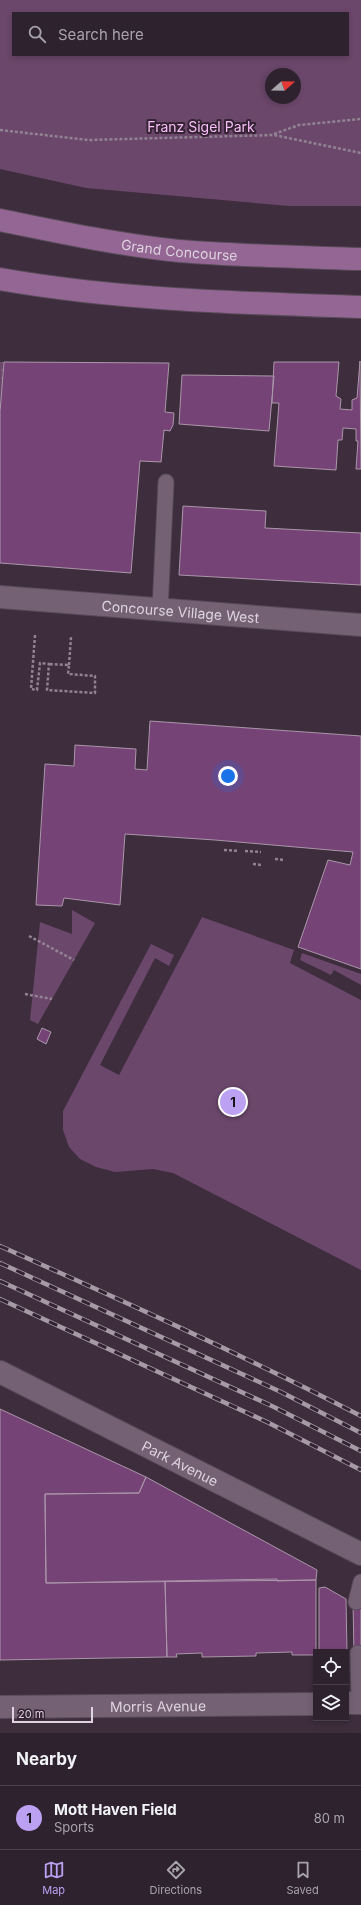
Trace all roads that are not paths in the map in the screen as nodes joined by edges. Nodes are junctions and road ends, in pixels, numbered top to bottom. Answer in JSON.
{"nodes":[{"id":1,"x":0,"y":220,"type":"edge"},
{"id":2,"x":361,"y":259,"type":"edge"},
{"id":3,"x":0,"y":279,"type":"edge"},
{"id":4,"x":361,"y":306,"type":"edge"},
{"id":5,"x":166,"y":482,"type":"dead end"},
{"id":6,"x":0,"y":597,"type":"edge"},
{"id":7,"x":160,"y":610,"type":"junction"},
{"id":8,"x":361,"y":625,"type":"edge"},
{"id":9,"x":0,"y":1372,"type":"edge"},
{"id":10,"x":361,"y":1554,"type":"edge"},
{"id":11,"x":361,"y":1584,"type":"edge"},
{"id":12,"x":356,"y":1602,"type":"dead end"},
{"id":13,"x":359,"y":1658,"type":"edge"},
{"id":14,"x":355,"y":1703,"type":"edge"},
{"id":15,"x":313,"y":1704,"type":"edge"},
{"id":16,"x":0,"y":1707,"type":"edge"}],
"edges":[{"from":1,"to":2,"type":"main road","name":"Grand Concourse"},
{"from":3,"to":4,"type":"main road"},
{"from":5,"to":7,"type":"lane"},
{"from":6,"to":7,"type":"street","name":"Concourse Village West"},
{"from":7,"to":8,"type":"street","name":"Concourse Village West"},
{"from":9,"to":10,"type":"street","name":"Park Avenue"},
{"from":11,"to":12,"type":"lane"},
{"from":13,"to":14,"type":"lane"},
{"from":15,"to":16,"type":"street","name":"Morris Avenue"}]}
